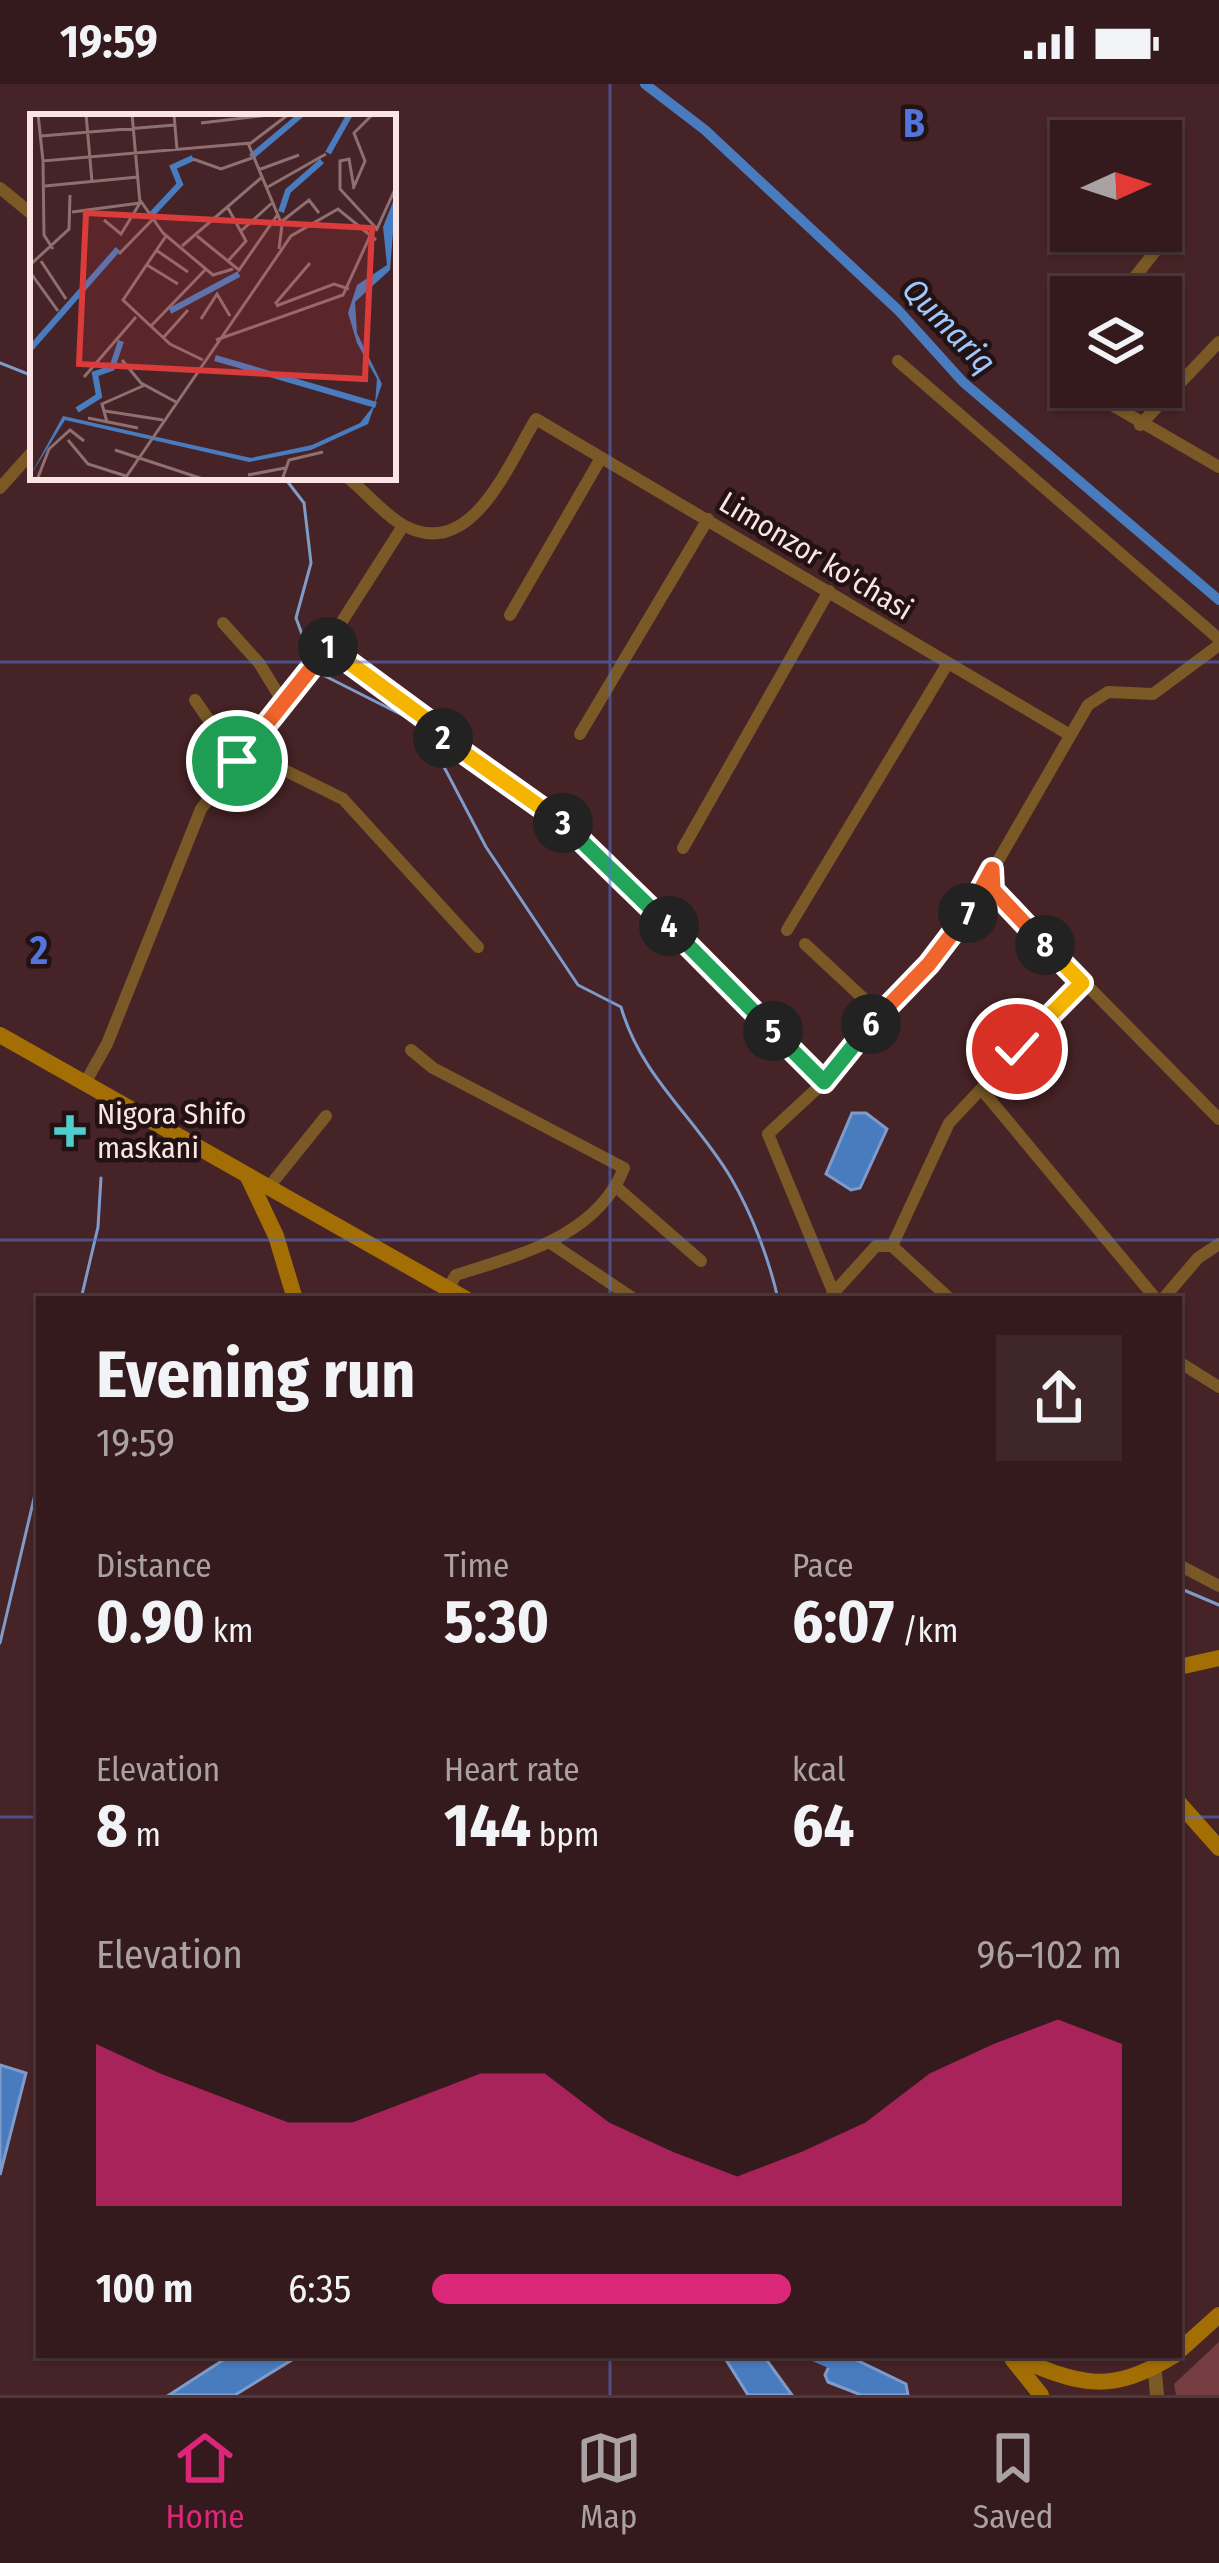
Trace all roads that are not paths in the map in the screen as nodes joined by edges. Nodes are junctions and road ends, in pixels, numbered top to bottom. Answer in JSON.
{"nodes":[{"id":1,"x":0,"y":188,"type":"edge"},
{"id":2,"x":30,"y":213,"type":"edge"},
{"id":3,"x":1155,"y":252,"type":"edge"},
{"id":4,"x":1136,"y":276,"type":"edge"},
{"id":5,"x":1219,"y":342,"type":"edge"},
{"id":6,"x":898,"y":361,"type":"dead end"},
{"id":7,"x":1114,"y":408,"type":"edge"},
{"id":8,"x":1140,"y":425,"type":"junction"},
{"id":9,"x":30,"y":454,"type":"edge"},
{"id":10,"x":601,"y":458,"type":"junction"},
{"id":11,"x":1219,"y":467,"type":"edge"},
{"id":12,"x":350,"y":480,"type":"edge"},
{"id":13,"x":0,"y":488,"type":"edge"},
{"id":14,"x":708,"y":519,"type":"junction"},
{"id":15,"x":404,"y":526,"type":"junction"},
{"id":16,"x":829,"y":591,"type":"junction"},
{"id":17,"x":510,"y":615,"type":"dead end"},
{"id":18,"x":224,"y":623,"type":"dead end"},
{"id":19,"x":1219,"y":642,"type":"edge"},
{"id":20,"x":325,"y":648,"type":"junction"},
{"id":21,"x":948,"y":663,"type":"junction"},
{"id":22,"x":195,"y":700,"type":"dead end"},
{"id":23,"x":283,"y":702,"type":"junction"},
{"id":24,"x":580,"y":734,"type":"dead end"},
{"id":25,"x":1070,"y":735,"type":"junction"},
{"id":26,"x":242,"y":756,"type":"junction"},
{"id":27,"x":683,"y":848,"type":"dead end"},
{"id":28,"x":992,"y":869,"type":"junction"},
{"id":29,"x":787,"y":930,"type":"dead end"},
{"id":30,"x":805,"y":944,"type":"dead end"},
{"id":31,"x":478,"y":947,"type":"dead end"},
{"id":32,"x":1082,"y":983,"type":"junction"},
{"id":33,"x":880,"y":1014,"type":"junction"},
{"id":34,"x":0,"y":1035,"type":"edge"},
{"id":35,"x":410,"y":1049,"type":"dead end"},
{"id":36,"x":824,"y":1082,"type":"junction"},
{"id":37,"x":85,"y":1083,"type":"junction"},
{"id":38,"x":982,"y":1090,"type":"junction"},
{"id":39,"x":326,"y":1116,"type":"dead end"},
{"id":40,"x":1219,"y":1119,"type":"edge"},
{"id":41,"x":247,"y":1177,"type":"junction"},
{"id":42,"x":615,"y":1186,"type":"junction"},
{"id":43,"x":268,"y":1188,"type":"junction"},
{"id":44,"x":294,"y":1203,"type":"junction"},
{"id":45,"x":276,"y":1236,"type":"junction"},
{"id":46,"x":552,"y":1244,"type":"junction"},
{"id":47,"x":1219,"y":1244,"type":"edge"},
{"id":48,"x":892,"y":1246,"type":"junction"},
{"id":49,"x":700,"y":1261,"type":"dead end"},
{"id":50,"x":448,"y":1288,"type":"junction"},
{"id":51,"x":830,"y":1294,"type":"edge"},
{"id":52,"x":294,"y":1296,"type":"edge"},
{"id":53,"x":461,"y":1296,"type":"edge"},
{"id":54,"x":630,"y":1296,"type":"edge"},
{"id":55,"x":947,"y":1296,"type":"edge"},
{"id":56,"x":1157,"y":1296,"type":"edge"},
{"id":57,"x":1163,"y":1296,"type":"edge"},
{"id":58,"x":1182,"y":1364,"type":"edge"},
{"id":59,"x":1219,"y":1387,"type":"edge"},
{"id":60,"x":1182,"y":1567,"type":"edge"},
{"id":61,"x":1219,"y":1586,"type":"edge"},
{"id":62,"x":1210,"y":1661,"type":"edge"},
{"id":63,"x":1182,"y":1675,"type":"edge"},
{"id":64,"x":1182,"y":1806,"type":"edge"},
{"id":65,"x":1219,"y":1848,"type":"edge"},
{"id":66,"x":1219,"y":2314,"type":"edge"},
{"id":67,"x":1182,"y":2348,"type":"edge"},
{"id":68,"x":1011,"y":2358,"type":"edge"},
{"id":69,"x":1016,"y":2358,"type":"edge"},
{"id":70,"x":1172,"y":2358,"type":"edge"},
{"id":71,"x":1155,"y":2373,"type":"junction"},
{"id":72,"x":1101,"y":2394,"type":"edge"},
{"id":73,"x":1041,"y":2395,"type":"edge"},
{"id":74,"x":1085,"y":2395,"type":"edge"},
{"id":75,"x":1141,"y":2395,"type":"edge"},
{"id":76,"x":1157,"y":2395,"type":"edge"}],
"edges":[{"from":1,"to":2,"type":"street"},
{"from":3,"to":4,"type":"street"},
{"from":5,"to":8,"type":"street"},
{"from":6,"to":19,"type":"street"},
{"from":7,"to":8,"type":"street"},
{"from":8,"to":11,"type":"street"},
{"from":9,"to":13,"type":"street"},
{"from":10,"to":14,"type":"street","name":"Limonzor ko'chasi"},
{"from":10,"to":15,"type":"street","name":"Limonzor ko'chasi"},
{"from":10,"to":17,"type":"street"},
{"from":12,"to":15,"type":"street"},
{"from":14,"to":16,"type":"street","name":"Limonzor ko'chasi"},
{"from":14,"to":24,"type":"street"},
{"from":15,"to":20,"type":"street"},
{"from":16,"to":21,"type":"street","name":"Limonzor ko'chasi"},
{"from":16,"to":27,"type":"street"},
{"from":18,"to":23,"type":"street"},
{"from":19,"to":25,"type":"street"},
{"from":20,"to":23,"type":"street"},
{"from":20,"to":36,"type":"street"},
{"from":21,"to":25,"type":"street","name":"Limonzor ko'chasi"},
{"from":21,"to":29,"type":"street"},
{"from":22,"to":26,"type":"street"},
{"from":23,"to":26,"type":"street"},
{"from":25,"to":28,"type":"street"},
{"from":26,"to":31,"type":"street"},
{"from":26,"to":37,"type":"street"},
{"from":28,"to":32,"type":"street"},
{"from":28,"to":33,"type":"street"},
{"from":30,"to":33,"type":"street"},
{"from":32,"to":38,"type":"street"},
{"from":32,"to":40,"type":"street"},
{"from":33,"to":36,"type":"street"},
{"from":34,"to":37,"type":"main road"},
{"from":35,"to":42,"type":"street"},
{"from":36,"to":51,"type":"street"},
{"from":37,"to":41,"type":"main road"},
{"from":38,"to":48,"type":"street"},
{"from":38,"to":56,"type":"street"},
{"from":39,"to":43,"type":"street"},
{"from":41,"to":43,"type":"main road"},
{"from":41,"to":45,"type":"main road"},
{"from":42,"to":46,"type":"street"},
{"from":42,"to":49,"type":"street"},
{"from":43,"to":44,"type":"main road"},
{"from":44,"to":45,"type":"main road"},
{"from":44,"to":50,"type":"main road"},
{"from":45,"to":52,"type":"main road"},
{"from":46,"to":50,"type":"street"},
{"from":46,"to":54,"type":"street"},
{"from":47,"to":57,"type":"street"},
{"from":48,"to":51,"type":"street"},
{"from":48,"to":55,"type":"street"},
{"from":50,"to":53,"type":"main road"},
{"from":58,"to":59,"type":"street"},
{"from":60,"to":61,"type":"street"},
{"from":62,"to":63,"type":"main road"},
{"from":64,"to":65,"type":"main road"},
{"from":66,"to":67,"type":"main road"},
{"from":68,"to":73,"type":"main road"},
{"from":69,"to":72,"type":"main road"},
{"from":70,"to":71,"type":"main road"},
{"from":71,"to":72,"type":"main road"},
{"from":71,"to":75,"type":"main road"},
{"from":71,"to":76,"type":"street"},
{"from":72,"to":74,"type":"main road"}]}
